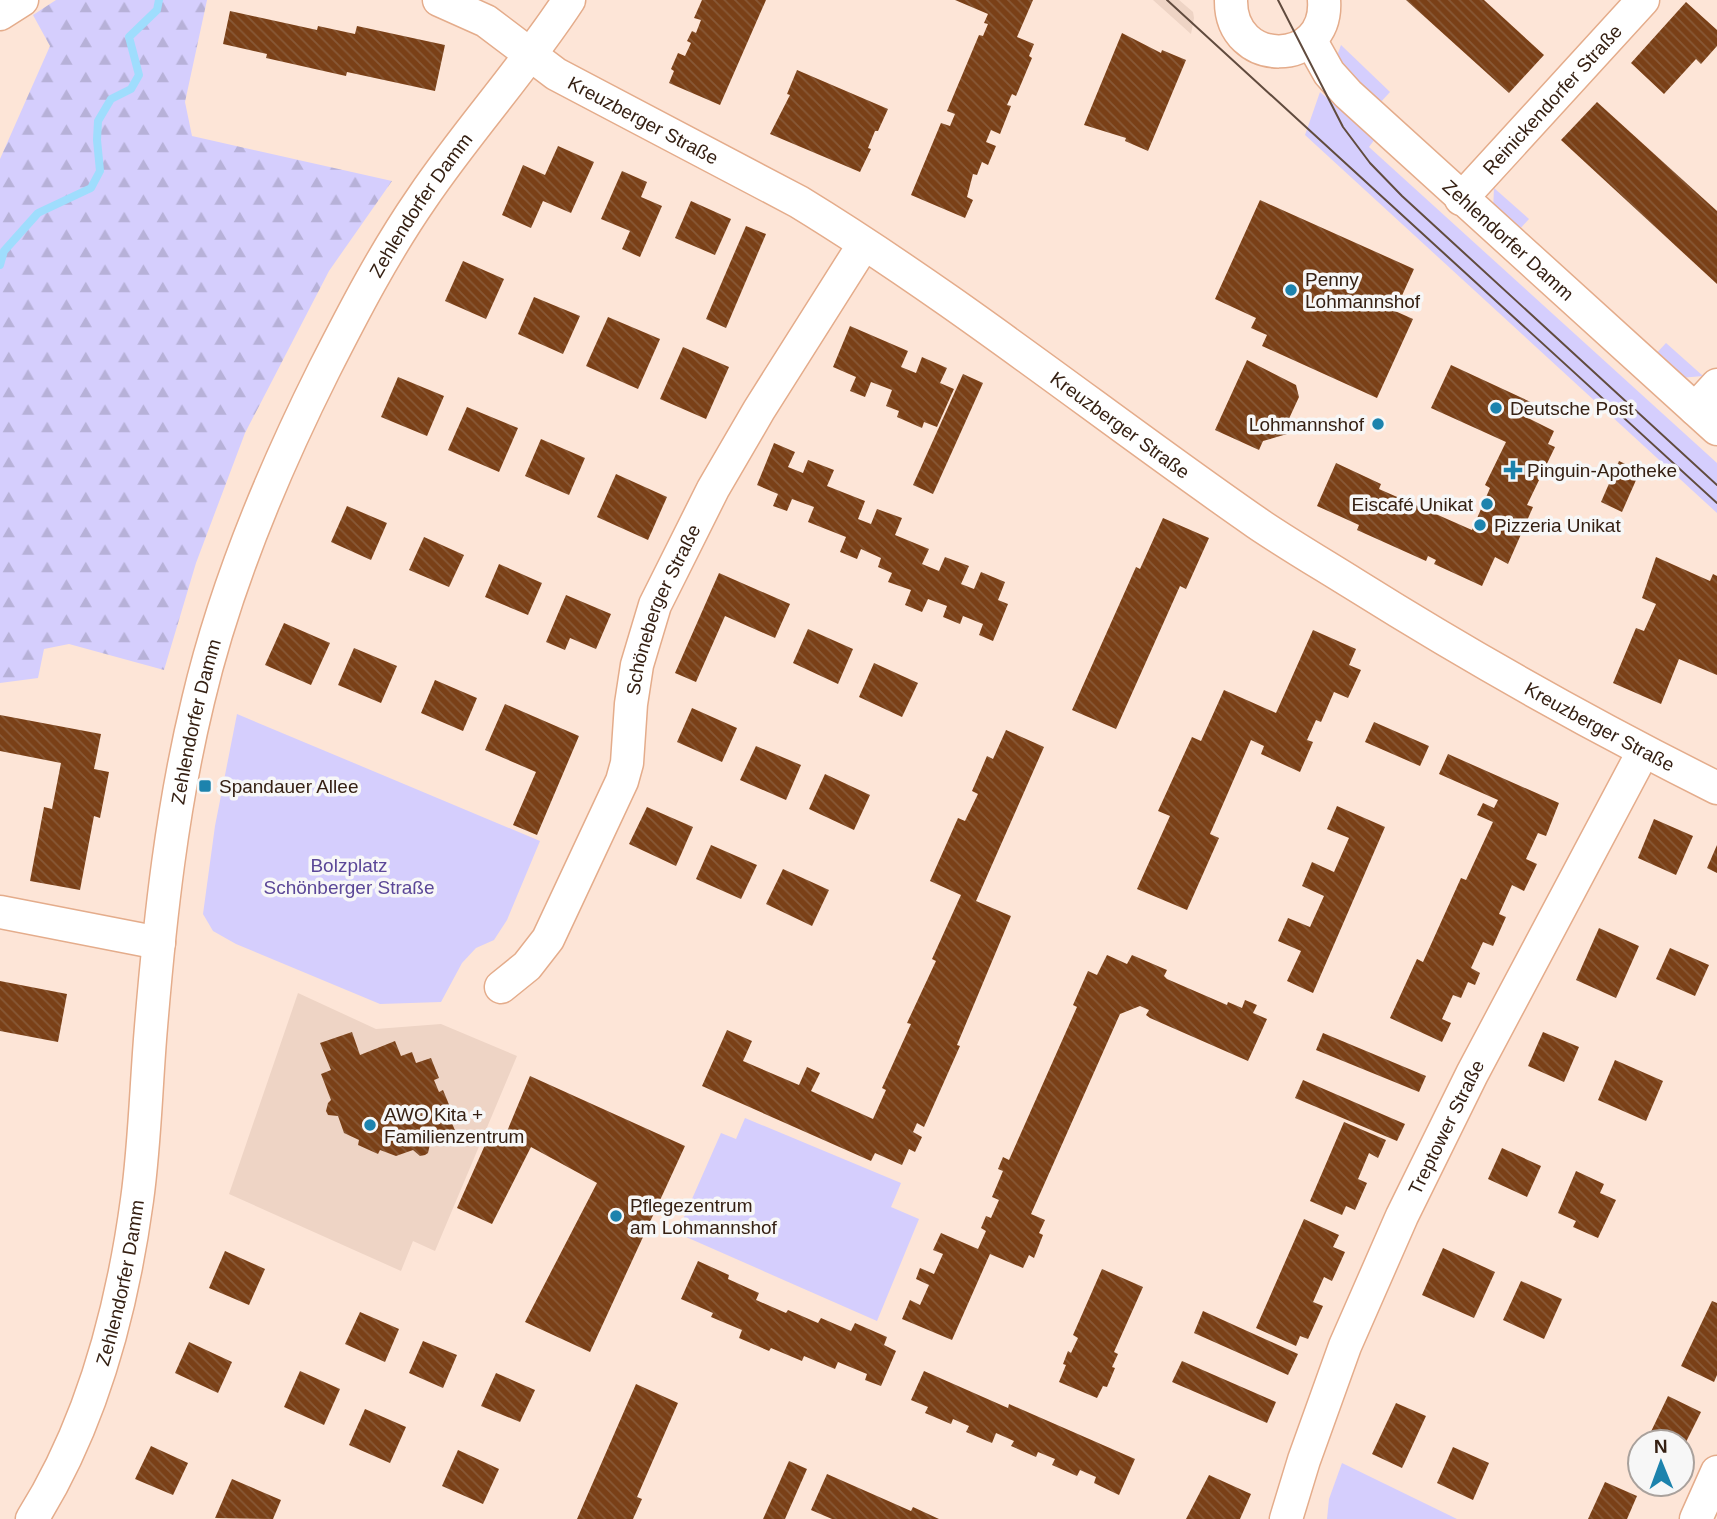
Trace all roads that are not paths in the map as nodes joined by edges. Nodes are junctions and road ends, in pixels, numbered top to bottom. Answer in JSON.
{"nodes":[{"id":1,"x":22,"y":0,"type":"edge"},
{"id":2,"x":439,"y":0,"type":"edge"},
{"id":3,"x":569,"y":0,"type":"edge"},
{"id":4,"x":1231,"y":0,"type":"edge"},
{"id":5,"x":1324,"y":0,"type":"edge"},
{"id":6,"x":1643,"y":0,"type":"edge"},
{"id":7,"x":0,"y":14,"type":"edge"},
{"id":8,"x":1311,"y":41,"type":"junction"},
{"id":9,"x":529,"y":55,"type":"junction"},
{"id":10,"x":1461,"y":199,"type":"junction"},
{"id":11,"x":864,"y":244,"type":"junction"},
{"id":12,"x":1717,"y":385,"type":"edge"},
{"id":13,"x":1706,"y":419,"type":"edge"},
{"id":14,"x":1643,"y":752,"type":"junction"},
{"id":15,"x":1717,"y":788,"type":"edge"},
{"id":16,"x":0,"y":912,"type":"edge"},
{"id":17,"x":159,"y":943,"type":"junction"},
{"id":18,"x":501,"y":987,"type":"dead end"},
{"id":19,"x":1717,"y":1472,"type":"edge"},
{"id":20,"x":32,"y":1519,"type":"edge"},
{"id":21,"x":1286,"y":1519,"type":"edge"},
{"id":22,"x":1696,"y":1519,"type":"edge"}],
"edges":[{"from":1,"to":7,"type":"street"},
{"from":2,"to":9,"type":"street","name":"Kreuzberger Straße"},
{"from":3,"to":9,"type":"street","name":"Zehlendorfer Damm"},
{"from":4,"to":8,"type":"street"},
{"from":5,"to":8,"type":"street"},
{"from":6,"to":10,"type":"street","name":"Reinickendorfer Straße"},
{"from":8,"to":10,"type":"street","name":"Zehlendorfer Damm"},
{"from":9,"to":11,"type":"street","name":"Kreuzberger Straße"},
{"from":9,"to":17,"type":"street","name":"Zehlendorfer Damm"},
{"from":10,"to":13,"type":"street","name":"Zehlendorfer Damm"},
{"from":11,"to":14,"type":"street","name":"Kreuzberger Straße"},
{"from":11,"to":18,"type":"street","name":"Schöneberger Straße"},
{"from":12,"to":13,"type":"street"},
{"from":14,"to":15,"type":"street","name":"Kreuzberger Straße"},
{"from":14,"to":21,"type":"street","name":"Treptower Straße"},
{"from":16,"to":17,"type":"street"},
{"from":17,"to":20,"type":"street","name":"Zehlendorfer Damm"},
{"from":19,"to":22,"type":"street"}]}
